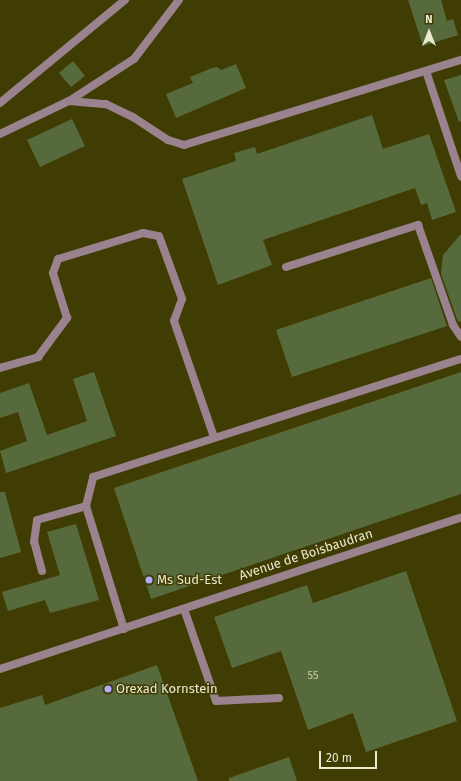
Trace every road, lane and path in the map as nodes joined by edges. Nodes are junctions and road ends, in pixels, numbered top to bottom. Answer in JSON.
{"nodes":[{"id":1,"x":125,"y":0,"type":"edge"},
{"id":2,"x":178,"y":0,"type":"edge"},
{"id":3,"x":461,"y":60,"type":"edge"},
{"id":4,"x":426,"y":71,"type":"junction"},
{"id":5,"x":69,"y":101,"type":"junction"},
{"id":6,"x":0,"y":103,"type":"edge"},
{"id":7,"x":0,"y":134,"type":"edge"},
{"id":8,"x":461,"y":176,"type":"edge"},
{"id":9,"x":286,"y":267,"type":"dead end"},
{"id":10,"x":461,"y":337,"type":"edge"},
{"id":11,"x":461,"y":359,"type":"edge"},
{"id":12,"x":0,"y":368,"type":"edge"},
{"id":13,"x":214,"y":437,"type":"junction"},
{"id":14,"x":86,"y":506,"type":"junction"},
{"id":15,"x":461,"y":517,"type":"edge"},
{"id":16,"x":42,"y":571,"type":"dead end"},
{"id":17,"x":184,"y":609,"type":"junction"},
{"id":18,"x":124,"y":629,"type":"junction"},
{"id":19,"x":0,"y":669,"type":"edge"},
{"id":20,"x":279,"y":698,"type":"dead end"}],
"edges":[{"from":1,"to":6,"type":"street"},
{"from":2,"to":5,"type":"street"},
{"from":3,"to":4,"type":"street"},
{"from":4,"to":5,"type":"street"},
{"from":4,"to":8,"type":"street"},
{"from":5,"to":7,"type":"street"},
{"from":9,"to":10,"type":"street"},
{"from":11,"to":13,"type":"street"},
{"from":12,"to":13,"type":"street"},
{"from":13,"to":14,"type":"street"},
{"from":14,"to":16,"type":"street"},
{"from":14,"to":18,"type":"street"},
{"from":15,"to":17,"type":"street","name":"Avenue de Boisbaudran"},
{"from":17,"to":18,"type":"street","name":"Avenue de Boisbaudran"},
{"from":17,"to":20,"type":"street"},
{"from":18,"to":19,"type":"street","name":"Avenue de Boisbaudran"}]}
